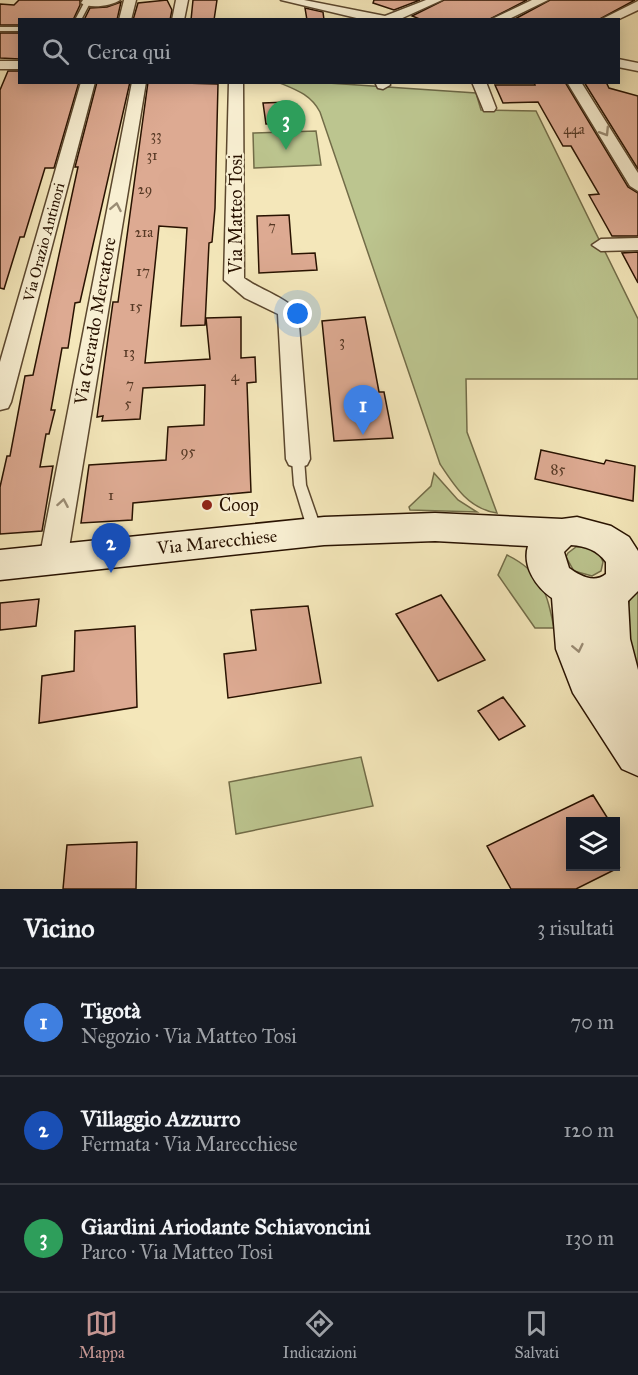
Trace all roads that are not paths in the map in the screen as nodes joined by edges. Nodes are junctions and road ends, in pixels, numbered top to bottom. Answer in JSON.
{"nodes":[{"id":1,"x":113,"y":0,"type":"edge"},
{"id":2,"x":130,"y":0,"type":"edge"},
{"id":3,"x":182,"y":0,"type":"edge"},
{"id":4,"x":433,"y":0,"type":"edge"},
{"id":5,"x":542,"y":0,"type":"edge"},
{"id":6,"x":87,"y":3,"type":"joint"},
{"id":7,"x":293,"y":4,"type":"edge"},
{"id":8,"x":638,"y":5,"type":"edge"},
{"id":9,"x":79,"y":18,"type":"edge"},
{"id":10,"x":126,"y":18,"type":"edge"},
{"id":11,"x":178,"y":18,"type":"edge"},
{"id":12,"x":368,"y":18,"type":"edge"},
{"id":13,"x":390,"y":18,"type":"edge"},
{"id":14,"x":501,"y":18,"type":"edge"},
{"id":15,"x":610,"y":18,"type":"edge"},
{"id":16,"x":0,"y":29,"type":"edge"},
{"id":17,"x":18,"y":29,"type":"edge"},
{"id":18,"x":620,"y":63,"type":"edge"},
{"id":19,"x":18,"y":64,"type":"edge"},
{"id":20,"x":0,"y":65,"type":"edge"},
{"id":21,"x":638,"y":67,"type":"edge"},
{"id":22,"x":87,"y":84,"type":"edge"},
{"id":23,"x":139,"y":84,"type":"edge"},
{"id":24,"x":236,"y":84,"type":"edge"},
{"id":25,"x":480,"y":84,"type":"edge"},
{"id":26,"x":575,"y":84,"type":"edge"},
{"id":27,"x":489,"y":108,"type":"dead end"},
{"id":28,"x":638,"y":186,"type":"edge"},
{"id":29,"x":638,"y":244,"type":"edge"},
{"id":30,"x":601,"y":245,"type":"dead end"},
{"id":31,"x":0,"y":402,"type":"edge"},
{"id":32,"x":298,"y":459,"type":"joint"},
{"id":33,"x":315,"y":531,"type":"junction"},
{"id":34,"x":553,"y":545,"type":"junction"},
{"id":35,"x":53,"y":560,"type":"junction"},
{"id":36,"x":0,"y":566,"type":"edge"},
{"id":37,"x":616,"y":570,"type":"edge"},
{"id":38,"x":638,"y":708,"type":"edge"},
{"id":39,"x":638,"y":754,"type":"edge"}],
"edges":[{"from":1,"to":6,"type":"street"},
{"from":2,"to":10,"type":"street"},
{"from":3,"to":11,"type":"street"},
{"from":4,"to":13,"type":"street"},
{"from":5,"to":14,"type":"street"},
{"from":6,"to":9,"type":"lane"},
{"from":7,"to":12,"type":"street"},
{"from":8,"to":15,"type":"street"},
{"from":16,"to":17,"type":"lane"},
{"from":18,"to":21,"type":"street"},
{"from":19,"to":20,"type":"street"},
{"from":22,"to":31,"type":"street","name":"Via Orazio Antinori"},
{"from":35,"to":23,"type":"street","name":"Via Gerardo Mercatore","one_way":true},
{"from":24,"to":32,"type":"street","name":"Via Matteo Tosi"},
{"from":25,"to":27,"type":"street"},
{"from":26,"to":28,"type":"street","one_way":true},
{"from":29,"to":30,"type":"street"},
{"from":32,"to":33,"type":"lane"},
{"from":33,"to":34,"type":"main road","name":"Via Marecchiese"},
{"from":33,"to":35,"type":"main road","name":"Via Marecchiese"},
{"from":34,"to":37,"type":"main road","name":"Via Marecchiese"},
{"from":34,"to":37,"type":"main road"},
{"from":35,"to":36,"type":"main road","name":"Via Marecchiese"},
{"from":37,"to":38,"type":"main road"},
{"from":37,"to":39,"type":"main road","one_way":true}]}
